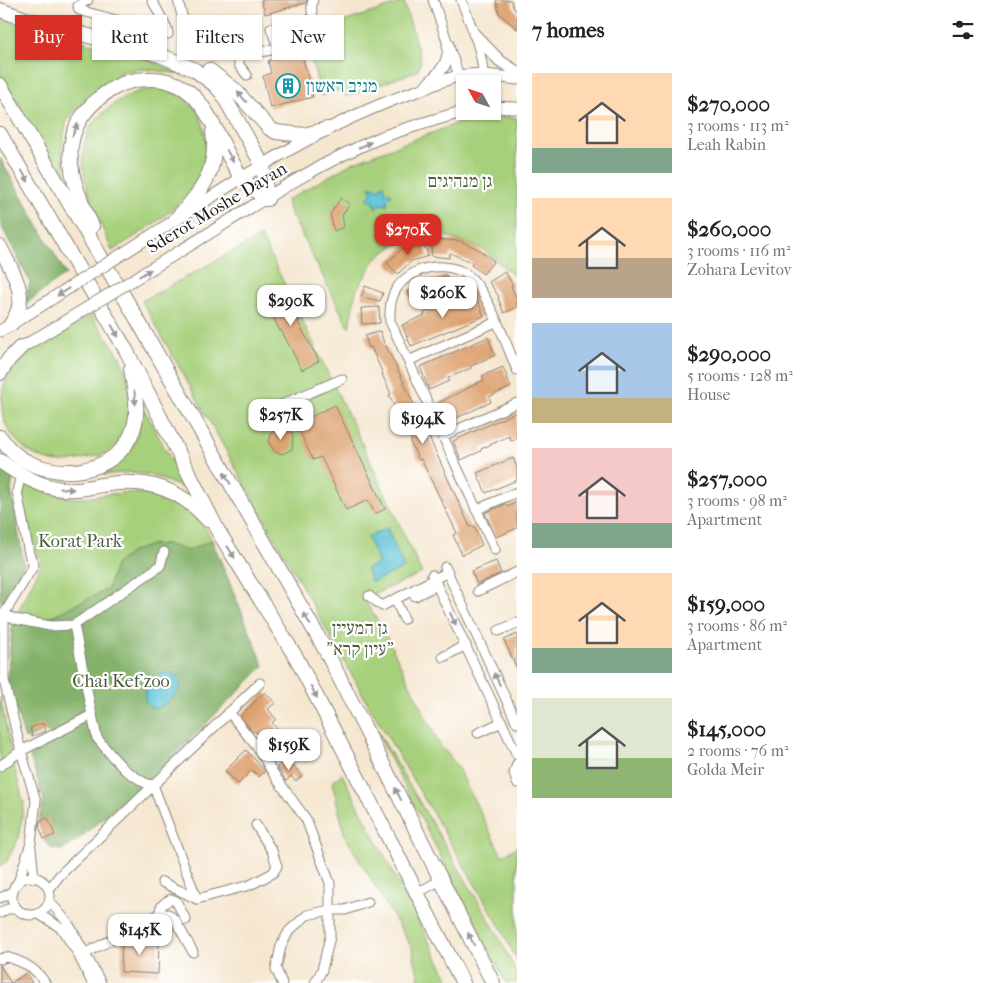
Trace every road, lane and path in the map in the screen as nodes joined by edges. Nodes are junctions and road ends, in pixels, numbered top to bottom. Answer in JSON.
{"nodes":[{"id":1,"x":88,"y":0,"type":"edge"},
{"id":2,"x":152,"y":0,"type":"edge"},
{"id":3,"x":178,"y":0,"type":"edge"},
{"id":4,"x":433,"y":0,"type":"edge"},
{"id":5,"x":461,"y":0,"type":"edge"},
{"id":6,"x":312,"y":2,"type":"edge"},
{"id":7,"x":0,"y":10,"type":"edge"},
{"id":8,"x":183,"y":15,"type":"edge"},
{"id":9,"x":314,"y":15,"type":"edge"},
{"id":10,"x":271,"y":28,"type":"dead end"},
{"id":11,"x":272,"y":31,"type":"edge"},
{"id":12,"x":474,"y":34,"type":"junction"},
{"id":13,"x":448,"y":44,"type":"junction"},
{"id":14,"x":239,"y":60,"type":"edge"},
{"id":15,"x":180,"y":62,"type":"junction"},
{"id":16,"x":517,"y":72,"type":"edge"},
{"id":17,"x":247,"y":75,"type":"dead end"},
{"id":18,"x":460,"y":75,"type":"edge"},
{"id":19,"x":482,"y":75,"type":"edge"},
{"id":20,"x":501,"y":79,"type":"edge"},
{"id":21,"x":517,"y":79,"type":"edge"},
{"id":22,"x":456,"y":82,"type":"edge"},
{"id":23,"x":0,"y":85,"type":"edge"},
{"id":24,"x":424,"y":89,"type":"junction"},
{"id":25,"x":501,"y":107,"type":"edge"},
{"id":26,"x":517,"y":108,"type":"edge"},
{"id":27,"x":456,"y":113,"type":"edge"},
{"id":28,"x":212,"y":122,"type":"junction"},
{"id":29,"x":327,"y":129,"type":"junction"},
{"id":30,"x":0,"y":134,"type":"edge"},
{"id":31,"x":263,"y":166,"type":"junction"},
{"id":32,"x":242,"y":178,"type":"junction"},
{"id":33,"x":267,"y":199,"type":"junction"},
{"id":34,"x":176,"y":219,"type":"junction"},
{"id":35,"x":0,"y":247,"type":"edge"},
{"id":36,"x":129,"y":306,"type":"junction"},
{"id":37,"x":496,"y":322,"type":"junction"},
{"id":38,"x":5,"y":327,"type":"edge"},
{"id":39,"x":21,"y":348,"type":"junction"},
{"id":40,"x":126,"y":350,"type":"junction"},
{"id":41,"x":0,"y":361,"type":"edge"},
{"id":42,"x":408,"y":361,"type":"junction"},
{"id":43,"x":517,"y":370,"type":"edge"},
{"id":44,"x":0,"y":373,"type":"edge"},
{"id":45,"x":342,"y":378,"type":"dead end"},
{"id":46,"x":517,"y":403,"type":"edge"},
{"id":47,"x":281,"y":405,"type":"dead end"},
{"id":48,"x":443,"y":436,"type":"junction"},
{"id":49,"x":0,"y":437,"type":"edge"},
{"id":50,"x":0,"y":461,"type":"edge"},
{"id":51,"x":21,"y":475,"type":"junction"},
{"id":52,"x":517,"y":492,"type":"edge"},
{"id":53,"x":476,"y":510,"type":"junction"},
{"id":54,"x":218,"y":531,"type":"junction"},
{"id":55,"x":495,"y":550,"type":"dead end"},
{"id":56,"x":164,"y":552,"type":"dead end"},
{"id":57,"x":517,"y":572,"type":"edge"},
{"id":58,"x":435,"y":580,"type":"junction"},
{"id":59,"x":478,"y":591,"type":"dead end"},
{"id":60,"x":369,"y":596,"type":"dead end"},
{"id":61,"x":396,"y":602,"type":"junction"},
{"id":62,"x":2,"y":615,"type":"edge"},
{"id":63,"x":404,"y":619,"type":"dead end"},
{"id":64,"x":517,"y":623,"type":"edge"},
{"id":65,"x":74,"y":625,"type":"junction"},
{"id":66,"x":498,"y":631,"type":"dead end"},
{"id":67,"x":466,"y":645,"type":"junction"},
{"id":68,"x":443,"y":657,"type":"dead end"},
{"id":69,"x":260,"y":683,"type":"dead end"},
{"id":70,"x":229,"y":712,"type":"junction"},
{"id":71,"x":92,"y":715,"type":"junction"},
{"id":72,"x":502,"y":722,"type":"junction"},
{"id":73,"x":517,"y":723,"type":"edge"},
{"id":74,"x":478,"y":733,"type":"dead end"},
{"id":75,"x":20,"y":751,"type":"junction"},
{"id":76,"x":517,"y":755,"type":"edge"},
{"id":77,"x":517,"y":764,"type":"edge"},
{"id":78,"x":0,"y":766,"type":"edge"},
{"id":79,"x":517,"y":783,"type":"edge"},
{"id":80,"x":153,"y":785,"type":"junction"},
{"id":81,"x":256,"y":825,"type":"dead end"},
{"id":82,"x":31,"y":843,"type":"junction"},
{"id":83,"x":34,"y":878,"type":"junction"},
{"id":84,"x":441,"y":880,"type":"junction"},
{"id":85,"x":162,"y":882,"type":"dead end"},
{"id":86,"x":18,"y":883,"type":"junction"},
{"id":87,"x":47,"y":886,"type":"junction"},
{"id":88,"x":13,"y":892,"type":"junction"},
{"id":89,"x":417,"y":893,"type":"junction"},
{"id":90,"x":0,"y":898,"type":"edge"},
{"id":91,"x":197,"y":899,"type":"junction"},
{"id":92,"x":50,"y":902,"type":"junction"},
{"id":93,"x":368,"y":902,"type":"dead end"},
{"id":94,"x":17,"y":909,"type":"junction"},
{"id":95,"x":330,"y":910,"type":"junction"},
{"id":96,"x":0,"y":913,"type":"edge"},
{"id":97,"x":38,"y":914,"type":"junction"},
{"id":98,"x":160,"y":914,"type":"junction"},
{"id":99,"x":186,"y":920,"type":"dead end"},
{"id":100,"x":193,"y":952,"type":"dead end"},
{"id":101,"x":86,"y":953,"type":"junction"},
{"id":102,"x":0,"y":959,"type":"edge"},
{"id":103,"x":45,"y":983,"type":"edge"},
{"id":104,"x":92,"y":983,"type":"edge"},
{"id":105,"x":101,"y":983,"type":"edge"},
{"id":106,"x":282,"y":983,"type":"edge"},
{"id":107,"x":315,"y":983,"type":"edge"},
{"id":108,"x":463,"y":983,"type":"edge"},
{"id":109,"x":493,"y":983,"type":"edge"}],
"edges":[{"from":1,"to":2,"type":"street"},
{"from":3,"to":8,"type":"street"},
{"from":4,"to":13,"type":"street"},
{"from":5,"to":12,"type":"street"},
{"from":6,"to":9,"type":"street"},
{"from":7,"to":15,"type":"highway"},
{"from":10,"to":11,"type":"street"},
{"from":12,"to":16,"type":"main road"},
{"from":12,"to":19,"type":"street"},
{"from":13,"to":18,"type":"street"},
{"from":13,"to":24,"type":"main road"},
{"from":14,"to":17,"type":"street"},
{"from":29,"to":15,"type":"highway","one_way":true},
{"from":15,"to":31,"type":"highway"},
{"from":20,"to":21,"type":"main road","name":"Sderot Moshe Dayan"},
{"from":22,"to":24,"type":"main road","name":"Sderot Moshe Dayan"},
{"from":23,"to":36,"type":"highway"},
{"from":24,"to":29,"type":"main road","name":"Sderot Moshe Dayan"},
{"from":25,"to":26,"type":"main road"},
{"from":33,"to":27,"type":"main road","name":"Sderot Moshe Dayan","one_way":true},
{"from":28,"to":32,"type":"highway","one_way":true},
{"from":28,"to":34,"type":"highway"},
{"from":36,"to":28,"type":"highway","one_way":true},
{"from":29,"to":31,"type":"main road","name":"Sderot Moshe Dayan"},
{"from":30,"to":40,"type":"highway","one_way":true},
{"from":31,"to":32,"type":"main road","name":"Sderot Moshe Dayan"},
{"from":31,"to":33,"type":"highway"},
{"from":32,"to":33,"type":"highway"},
{"from":32,"to":34,"type":"main road","name":"Sderot Moshe Dayan"},
{"from":39,"to":33,"type":"main road","name":"Sderot Moshe Dayan","one_way":true,"bridge":true},
{"from":34,"to":38,"type":"main road","name":"Sderot Moshe Dayan","one_way":true,"bridge":true},
{"from":35,"to":38,"type":"highway"},
{"from":84,"to":36,"type":"highway","one_way":true},
{"from":37,"to":42,"type":"street"},
{"from":37,"to":42,"type":"street"},
{"from":37,"to":43,"type":"street"},
{"from":39,"to":41,"type":"main road","name":"Sderot Moshe Dayan"},
{"from":39,"to":44,"type":"highway"},
{"from":40,"to":49,"type":"highway","one_way":true},
{"from":40,"to":54,"type":"highway"},
{"from":42,"to":48,"type":"street"},
{"from":45,"to":47,"type":"street"},
{"from":46,"to":48,"type":"street"},
{"from":48,"to":53,"type":"street"},
{"from":50,"to":51,"type":"highway"},
{"from":51,"to":54,"type":"highway","one_way":true},
{"from":51,"to":62,"type":"street"},
{"from":52,"to":53,"type":"street"},
{"from":53,"to":55,"type":"street"},
{"from":54,"to":89,"type":"highway","one_way":true},
{"from":56,"to":65,"type":"street"},
{"from":57,"to":59,"type":"street"},
{"from":58,"to":61,"type":"street"},
{"from":58,"to":67,"type":"street","one_way":true},
{"from":73,"to":58,"type":"street","one_way":true},
{"from":60,"to":61,"type":"street"},
{"from":61,"to":63,"type":"street"},
{"from":62,"to":65,"type":"street"},
{"from":62,"to":75,"type":"street"},
{"from":64,"to":66,"type":"street"},
{"from":65,"to":71,"type":"street"},
{"from":67,"to":68,"type":"street"},
{"from":67,"to":72,"type":"street"},
{"from":69,"to":70,"type":"street"},
{"from":70,"to":80,"type":"street"},
{"from":70,"to":95,"type":"street"},
{"from":71,"to":75,"type":"street"},
{"from":71,"to":80,"type":"street"},
{"from":72,"to":74,"type":"street"},
{"from":72,"to":76,"type":"street"},
{"from":75,"to":78,"type":"street"},
{"from":75,"to":82,"type":"street"},
{"from":77,"to":79,"type":"street"},
{"from":80,"to":87,"type":"street"},
{"from":80,"to":91,"type":"street"},
{"from":81,"to":91,"type":"street"},
{"from":82,"to":83,"type":"street"},
{"from":82,"to":86,"type":"street"},
{"from":83,"to":86,"type":"street"},
{"from":83,"to":87,"type":"street"},
{"from":84,"to":89,"type":"street"},
{"from":109,"to":84,"type":"highway","one_way":true},
{"from":85,"to":91,"type":"street"},
{"from":86,"to":88,"type":"street"},
{"from":87,"to":92,"type":"street"},
{"from":88,"to":90,"type":"street"},
{"from":88,"to":94,"type":"street"},
{"from":89,"to":108,"type":"highway"},
{"from":92,"to":97,"type":"street"},
{"from":92,"to":101,"type":"street"},
{"from":93,"to":95,"type":"street"},
{"from":94,"to":96,"type":"street"},
{"from":94,"to":97,"type":"street"},
{"from":95,"to":106,"type":"street"},
{"from":95,"to":107,"type":"street"},
{"from":97,"to":104,"type":"street"},
{"from":98,"to":99,"type":"street"},
{"from":98,"to":100,"type":"street"},
{"from":98,"to":101,"type":"street"},
{"from":101,"to":105,"type":"street"},
{"from":102,"to":103,"type":"street"}]}
